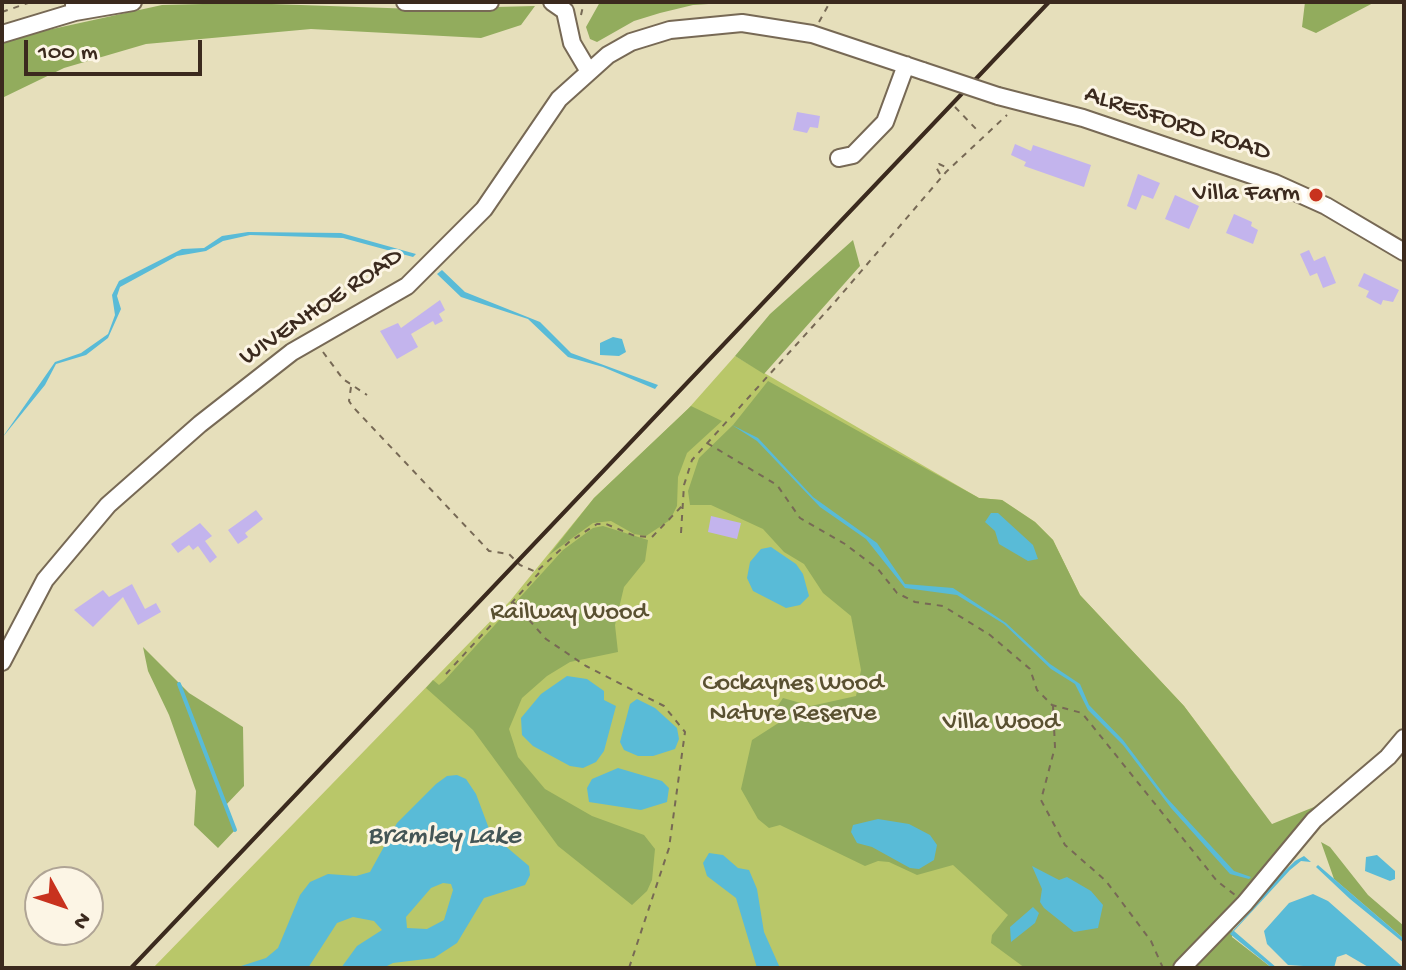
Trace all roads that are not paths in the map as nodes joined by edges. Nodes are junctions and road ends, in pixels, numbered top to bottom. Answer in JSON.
{"nodes":[{"id":1,"x":133,"y":2,"type":"edge"},
{"id":2,"x":405,"y":2,"type":"edge"},
{"id":3,"x":490,"y":2,"type":"edge"},
{"id":4,"x":552,"y":2,"type":"edge"},
{"id":5,"x":74,"y":7,"type":"edge"},
{"id":6,"x":2,"y":34,"type":"edge"},
{"id":7,"x":906,"y":65,"type":"junction"},
{"id":8,"x":588,"y":70,"type":"junction"},
{"id":9,"x":923,"y":71,"type":"joint"},
{"id":10,"x":839,"y":158,"type":"dead end"},
{"id":11,"x":1404,"y":252,"type":"edge"},
{"id":12,"x":2,"y":662,"type":"edge"},
{"id":13,"x":1404,"y":738,"type":"edge"},
{"id":14,"x":1182,"y":968,"type":"edge"}],
"edges":[{"from":1,"to":5,"type":"street"},
{"from":2,"to":3,"type":"street"},
{"from":4,"to":8,"type":"street"},
{"from":5,"to":6,"type":"street"},
{"from":7,"to":8,"type":"street","name":"WIVENHOE ROAD"},
{"from":7,"to":9,"type":"street","name":"WIVENHOE ROAD"},
{"from":7,"to":10,"type":"street"},
{"from":8,"to":12,"type":"street","name":"WIVENHOE ROAD"},
{"from":9,"to":11,"type":"street","name":"ALRESFORD ROAD","bridge":true},
{"from":13,"to":14,"type":"street"}]}
